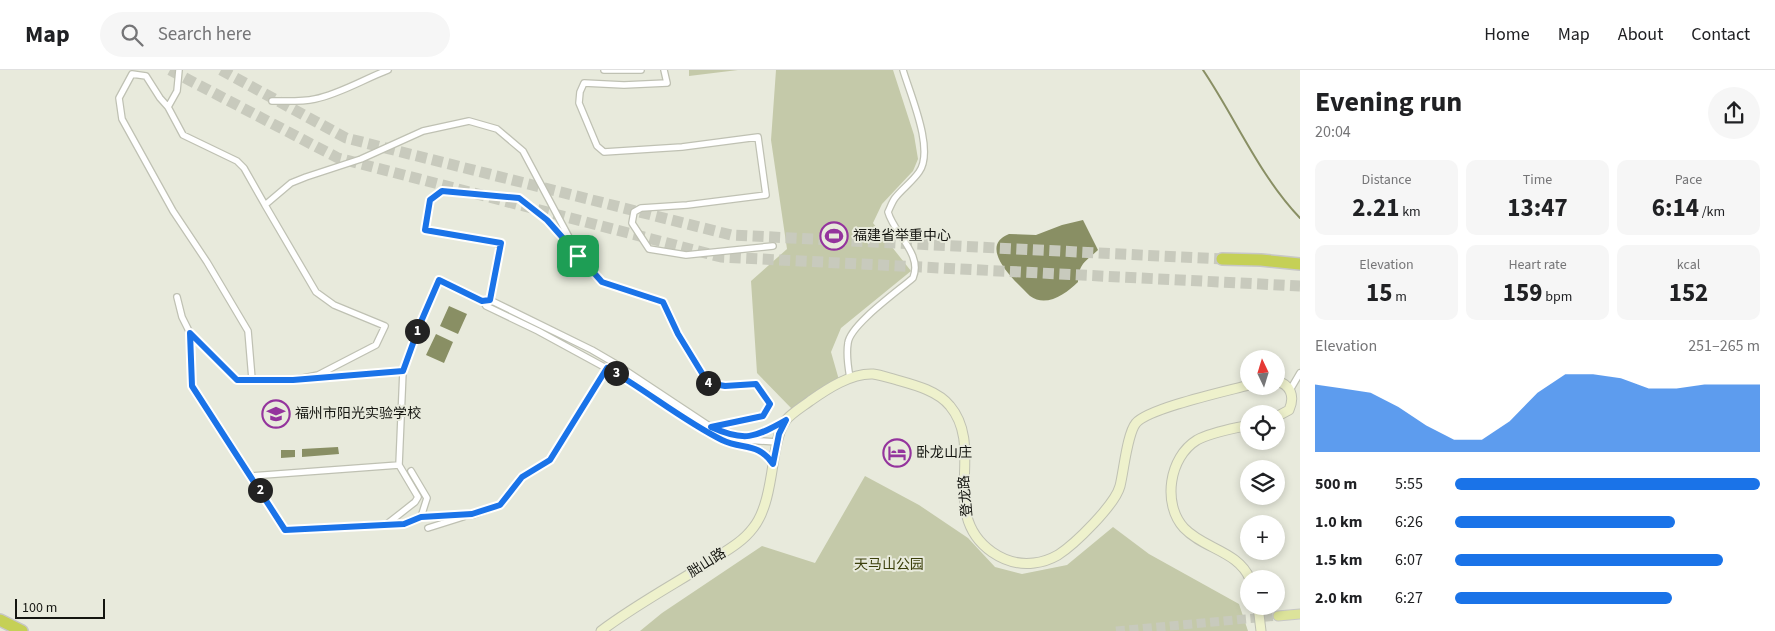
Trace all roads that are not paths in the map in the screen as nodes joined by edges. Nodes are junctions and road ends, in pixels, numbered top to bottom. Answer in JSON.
{"nodes":[{"id":1,"x":179,"y":70,"type":"edge"},
{"id":2,"x":388,"y":70,"type":"edge"},
{"id":3,"x":604,"y":70,"type":"edge"},
{"id":4,"x":641,"y":70,"type":"edge"},
{"id":5,"x":664,"y":70,"type":"edge"},
{"id":6,"x":903,"y":70,"type":"edge"},
{"id":7,"x":272,"y":101,"type":"dead end"},
{"id":8,"x":168,"y":107,"type":"junction"},
{"id":9,"x":265,"y":205,"type":"junction"},
{"id":10,"x":773,"y":246,"type":"dead end"},
{"id":11,"x":578,"y":256,"type":"junction"},
{"id":12,"x":1222,"y":259,"type":"tunnel mouth"},
{"id":13,"x":1300,"y":264,"type":"edge"},
{"id":14,"x":177,"y":297,"type":"dead end"},
{"id":15,"x":490,"y":300,"type":"junction"},
{"id":16,"x":482,"y":301,"type":"junction"},
{"id":17,"x":190,"y":333,"type":"junction"},
{"id":18,"x":586,"y":347,"type":"junction"},
{"id":19,"x":584,"y":355,"type":"junction"},
{"id":20,"x":607,"y":368,"type":"junction"},
{"id":21,"x":403,"y":371,"type":"junction"},
{"id":22,"x":1300,"y":374,"type":"edge"},
{"id":23,"x":850,"y":378,"type":"junction"},
{"id":24,"x":252,"y":379,"type":"junction"},
{"id":25,"x":293,"y":380,"type":"junction"},
{"id":26,"x":649,"y":385,"type":"junction"},
{"id":27,"x":1285,"y":386,"type":"edge"},
{"id":28,"x":1240,"y":387,"type":"edge"},
{"id":29,"x":1290,"y":390,"type":"junction"},
{"id":30,"x":644,"y":391,"type":"junction"},
{"id":31,"x":1285,"y":412,"type":"edge"},
{"id":32,"x":786,"y":420,"type":"junction"},
{"id":33,"x":1240,"y":427,"type":"edge"},
{"id":34,"x":709,"y":430,"type":"junction"},
{"id":35,"x":745,"y":441,"type":"junction"},
{"id":36,"x":777,"y":442,"type":"junction"},
{"id":37,"x":773,"y":464,"type":"junction"},
{"id":38,"x":399,"y":465,"type":"junction"},
{"id":39,"x":411,"y":471,"type":"dead end"},
{"id":40,"x":250,"y":476,"type":"junction"},
{"id":41,"x":472,"y":514,"type":"junction"},
{"id":42,"x":421,"y":517,"type":"junction"},
{"id":43,"x":387,"y":524,"type":"junction"},
{"id":44,"x":428,"y":528,"type":"dead end"},
{"id":45,"x":1245,"y":570,"type":"edge"},
{"id":46,"x":1259,"y":615,"type":"edge"},
{"id":47,"x":1278,"y":616,"type":"tunnel mouth"},
{"id":48,"x":1299,"y":616,"type":"edge"},
{"id":49,"x":0,"y":620,"type":"edge"},
{"id":50,"x":22,"y":631,"type":"edge"},
{"id":51,"x":601,"y":631,"type":"edge"},
{"id":52,"x":1260,"y":631,"type":"edge"}],
"edges":[{"from":1,"to":8,"type":"street"},
{"from":2,"to":7,"type":"street"},
{"from":3,"to":4,"type":"street"},
{"from":5,"to":10,"type":"street"},
{"from":6,"to":23,"type":"street"},
{"from":8,"to":9,"type":"street"},
{"from":8,"to":24,"type":"street"},
{"from":9,"to":11,"type":"street"},
{"from":9,"to":25,"type":"street"},
{"from":11,"to":15,"type":"street"},
{"from":11,"to":34,"type":"street"},
{"from":12,"to":13,"type":"highway"},
{"from":14,"to":17,"type":"street"},
{"from":15,"to":16,"type":"street"},
{"from":15,"to":18,"type":"street"},
{"from":16,"to":19,"type":"street"},
{"from":16,"to":21,"type":"street"},
{"from":17,"to":24,"type":"street"},
{"from":17,"to":40,"type":"street"},
{"from":18,"to":19,"type":"street"},
{"from":18,"to":26,"type":"street"},
{"from":19,"to":20,"type":"street"},
{"from":20,"to":30,"type":"street"},
{"from":20,"to":41,"type":"street"},
{"from":21,"to":25,"type":"street"},
{"from":21,"to":38,"type":"street"},
{"from":22,"to":29,"type":"street"},
{"from":23,"to":28,"type":"street","name":"登龙路"},
{"from":23,"to":32,"type":"street","name":"登龙路"},
{"from":24,"to":25,"type":"street"},
{"from":26,"to":30,"type":"street"},
{"from":26,"to":34,"type":"street"},
{"from":27,"to":29,"type":"street"},
{"from":29,"to":31,"type":"street"},
{"from":30,"to":34,"type":"street"},
{"from":32,"to":35,"type":"street"},
{"from":32,"to":36,"type":"street","name":"登龙路"},
{"from":33,"to":45,"type":"street"},
{"from":34,"to":35,"type":"street"},
{"from":35,"to":36,"type":"street"},
{"from":35,"to":37,"type":"street"},
{"from":36,"to":37,"type":"street","name":"登龙路"},
{"from":37,"to":51,"type":"street","name":"胐山路"},
{"from":38,"to":40,"type":"street"},
{"from":38,"to":43,"type":"street"},
{"from":39,"to":42,"type":"street"},
{"from":40,"to":43,"type":"street"},
{"from":41,"to":42,"type":"street"},
{"from":41,"to":44,"type":"street"},
{"from":42,"to":43,"type":"street"},
{"from":46,"to":52,"type":"street"},
{"from":47,"to":48,"type":"main road"},
{"from":49,"to":50,"type":"highway"}]}
